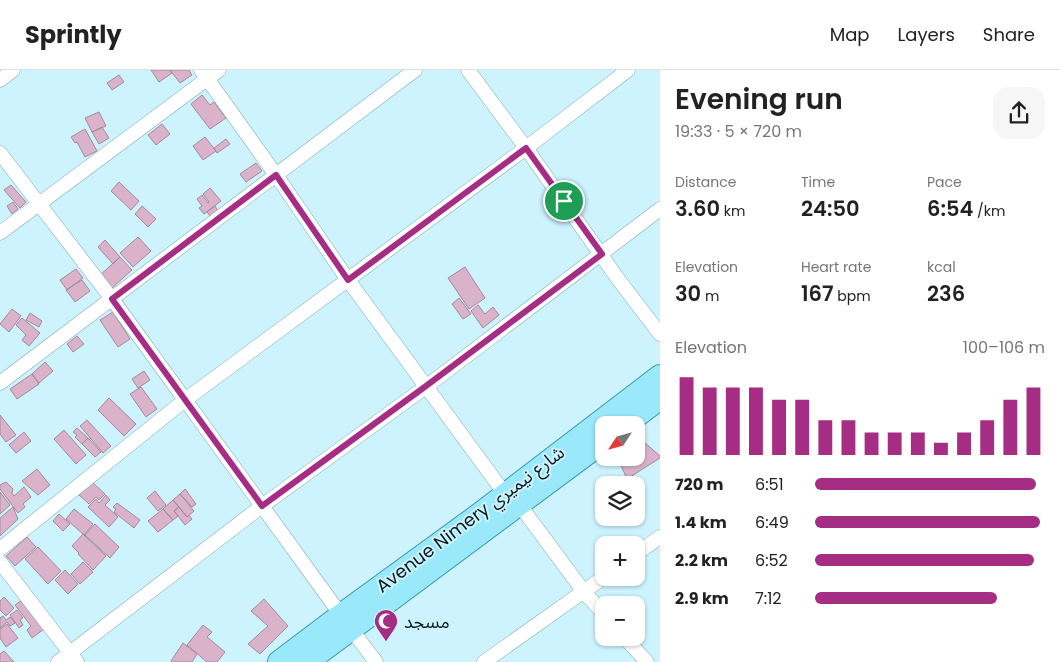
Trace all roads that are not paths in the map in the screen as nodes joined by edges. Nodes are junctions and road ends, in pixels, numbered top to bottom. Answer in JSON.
{"nodes":[{"id":1,"x":13,"y":70,"type":"edge"},
{"id":2,"x":219,"y":70,"type":"edge"},
{"id":3,"x":415,"y":70,"type":"edge"},
{"id":4,"x":468,"y":70,"type":"edge"},
{"id":5,"x":628,"y":70,"type":"edge"},
{"id":6,"x":204,"y":74,"type":"edge"},
{"id":7,"x":0,"y":80,"type":"edge"},
{"id":8,"x":526,"y":148,"type":"junction"},
{"id":9,"x":0,"y":153,"type":"edge"},
{"id":10,"x":276,"y":175,"type":"junction"},
{"id":11,"x":39,"y":203,"type":"junction"},
{"id":12,"x":660,"y":209,"type":"edge"},
{"id":13,"x":0,"y":233,"type":"edge"},
{"id":14,"x":602,"y":254,"type":"junction"},
{"id":15,"x":348,"y":280,"type":"junction"},
{"id":16,"x":112,"y":299,"type":"junction"},
{"id":17,"x":660,"y":334,"type":"edge"},
{"id":18,"x":660,"y":376,"type":"edge"},
{"id":19,"x":0,"y":383,"type":"edge"},
{"id":20,"x":426,"y":386,"type":"junction"},
{"id":21,"x":660,"y":398,"type":"edge"},
{"id":22,"x":185,"y":400,"type":"junction"},
{"id":23,"x":636,"y":416,"type":"edge"},
{"id":24,"x":595,"y":447,"type":"edge"},
{"id":25,"x":512,"y":499,"type":"junction"},
{"id":26,"x":262,"y":506,"type":"junction"},
{"id":27,"x":660,"y":537,"type":"edge"},
{"id":28,"x":645,"y":548,"type":"edge"},
{"id":29,"x":0,"y":549,"type":"edge"},
{"id":30,"x":0,"y":562,"type":"edge"},
{"id":31,"x":595,"y":584,"type":"edge"},
{"id":32,"x":584,"y":592,"type":"junction"},
{"id":33,"x":595,"y":604,"type":"edge"},
{"id":34,"x":346,"y":622,"type":"junction"},
{"id":35,"x":633,"y":646,"type":"edge"},
{"id":36,"x":73,"y":658,"type":"edge"},
{"id":37,"x":58,"y":662,"type":"edge"},
{"id":38,"x":279,"y":662,"type":"edge"},
{"id":39,"x":307,"y":662,"type":"edge"},
{"id":40,"x":376,"y":662,"type":"edge"},
{"id":41,"x":484,"y":662,"type":"edge"},
{"id":42,"x":648,"y":662,"type":"edge"}],
"edges":[{"from":1,"to":7,"type":"street"},
{"from":2,"to":6,"type":"street"},
{"from":3,"to":10,"type":"street"},
{"from":4,"to":8,"type":"street"},
{"from":5,"to":8,"type":"street"},
{"from":6,"to":10,"type":"street"},
{"from":6,"to":11,"type":"street"},
{"from":8,"to":14,"type":"street"},
{"from":8,"to":15,"type":"street"},
{"from":9,"to":11,"type":"street"},
{"from":10,"to":15,"type":"street"},
{"from":10,"to":16,"type":"street"},
{"from":11,"to":13,"type":"street"},
{"from":11,"to":16,"type":"street"},
{"from":12,"to":14,"type":"street"},
{"from":14,"to":17,"type":"street"},
{"from":14,"to":20,"type":"street"},
{"from":15,"to":20,"type":"street"},
{"from":15,"to":22,"type":"street"},
{"from":16,"to":19,"type":"street"},
{"from":16,"to":22,"type":"street"},
{"from":18,"to":25,"type":"main road","name":"Avenue Nimery شارع نيميري"},
{"from":20,"to":25,"type":"street"},
{"from":20,"to":26,"type":"street"},
{"from":21,"to":23,"type":"main road"},
{"from":22,"to":26,"type":"street"},
{"from":22,"to":29,"type":"street"},
{"from":24,"to":25,"type":"main road","name":"Avenue Nimery شارع نيميري"},
{"from":25,"to":32,"type":"street"},
{"from":25,"to":34,"type":"main road","name":"Avenue Nimery شارع نيميري"},
{"from":26,"to":34,"type":"street"},
{"from":26,"to":36,"type":"street"},
{"from":27,"to":28,"type":"street"},
{"from":30,"to":36,"type":"street"},
{"from":31,"to":32,"type":"street"},
{"from":32,"to":33,"type":"street"},
{"from":32,"to":41,"type":"street"},
{"from":34,"to":38,"type":"main road","name":"Avenue Nimery شارع نيميري"},
{"from":34,"to":39,"type":"main road","name":"Avenue Nimery شارع نيميري"},
{"from":34,"to":40,"type":"street"},
{"from":35,"to":42,"type":"street"},
{"from":36,"to":37,"type":"street"}]}
